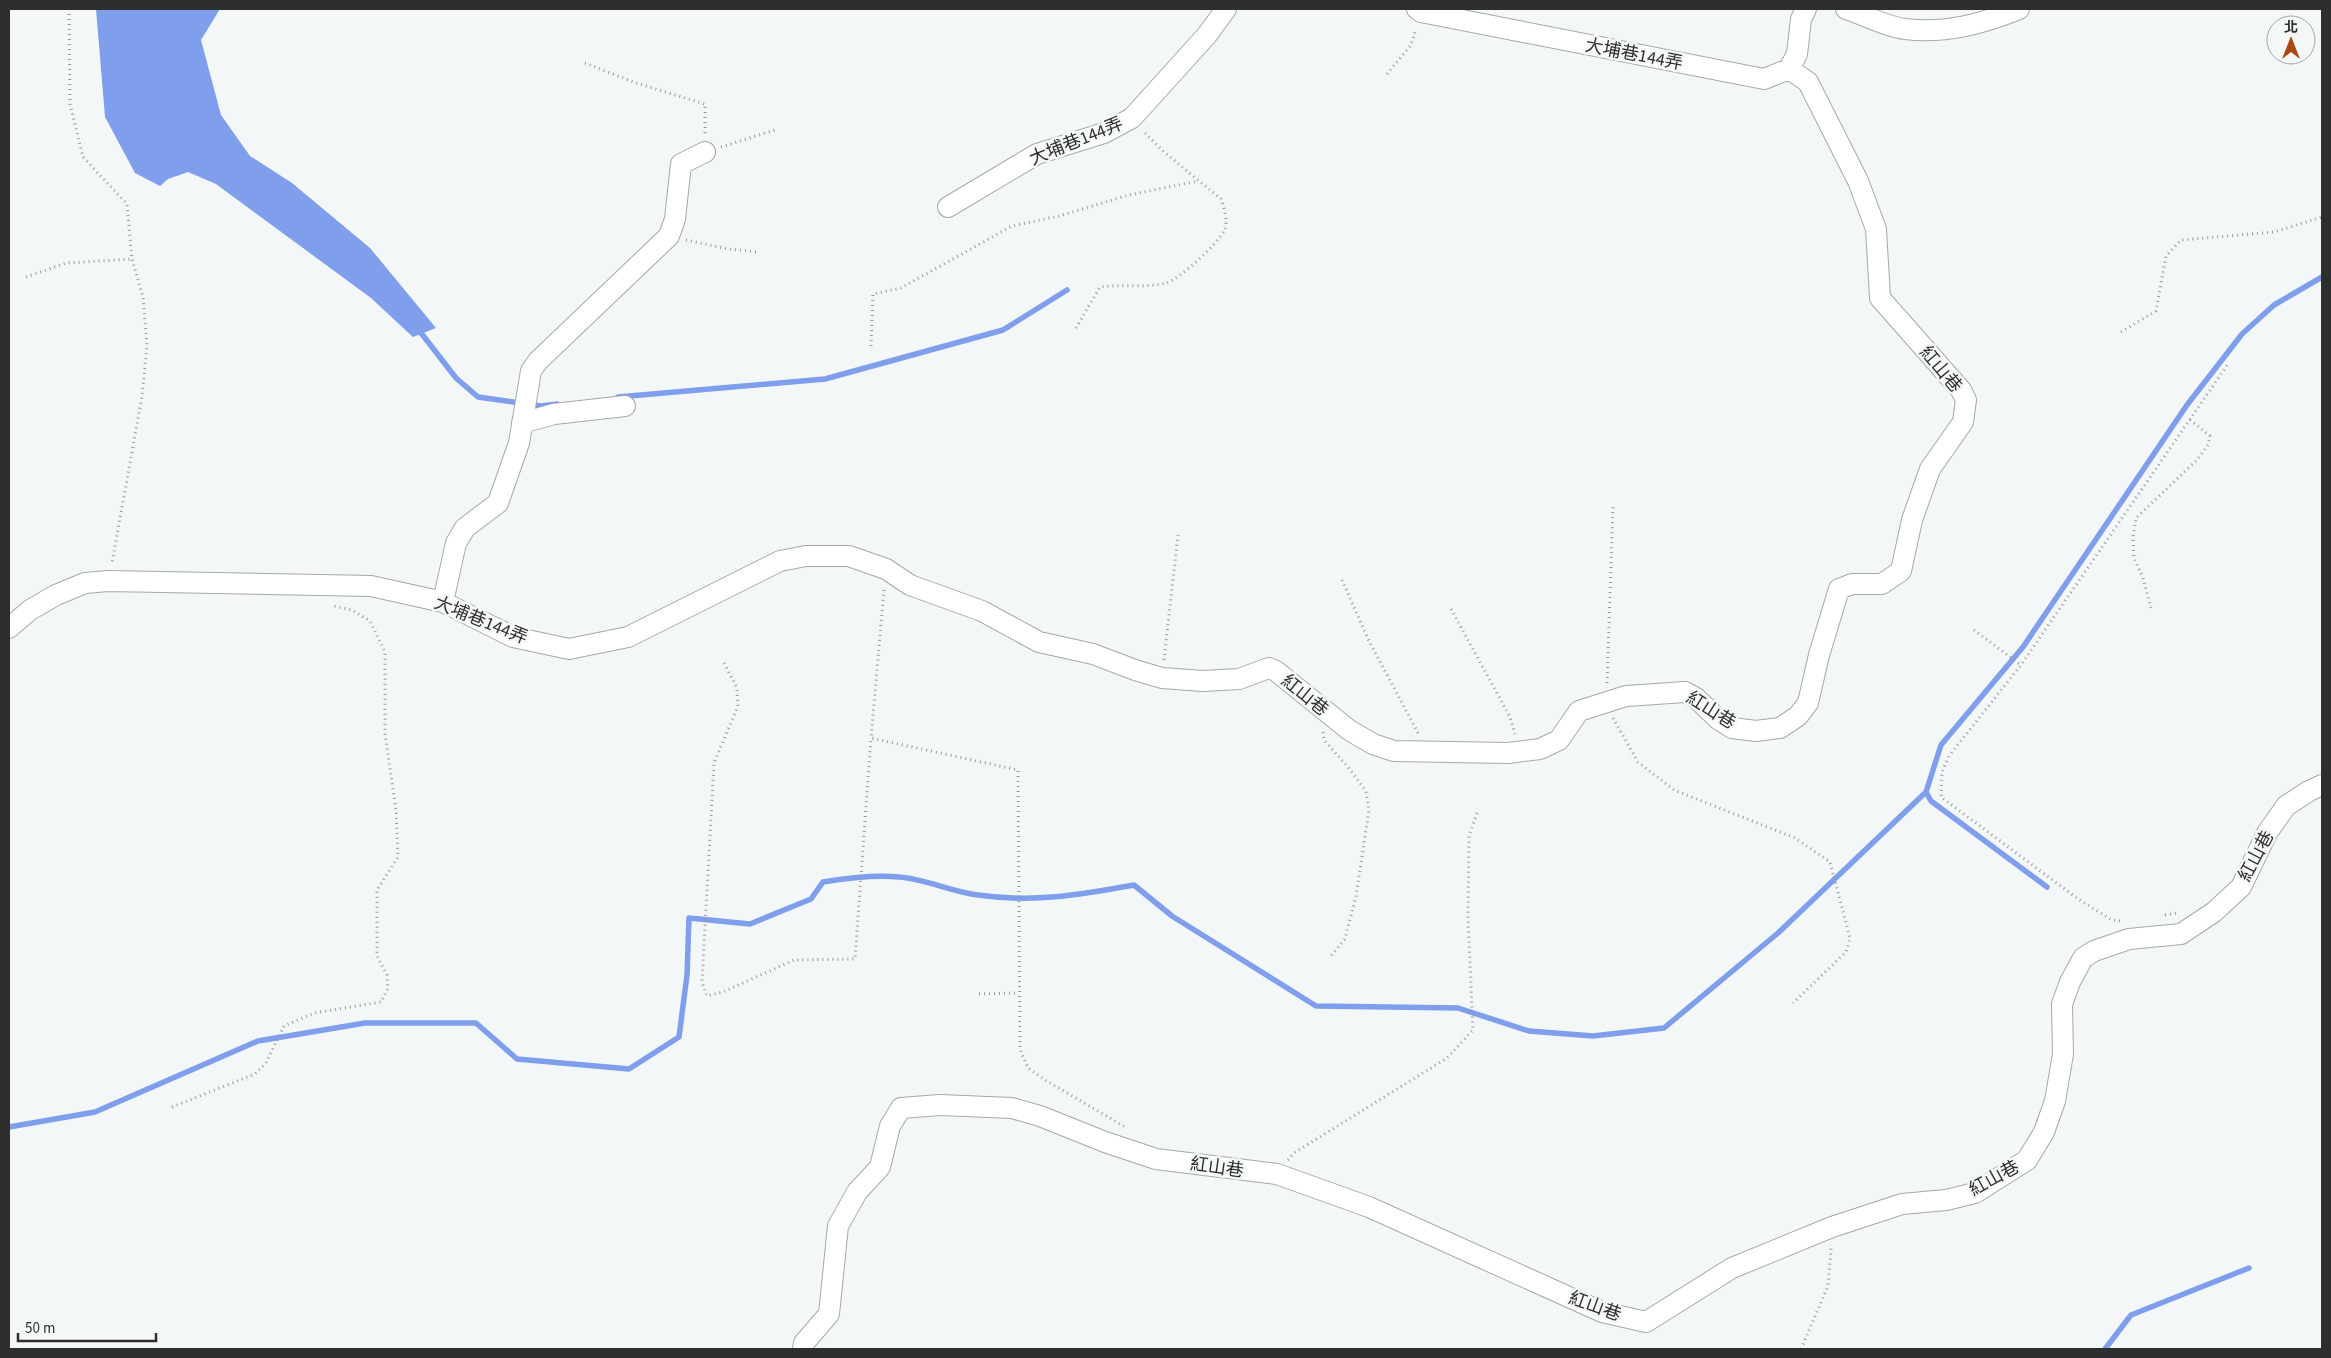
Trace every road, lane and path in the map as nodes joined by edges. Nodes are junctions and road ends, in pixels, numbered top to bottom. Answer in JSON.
{"nodes":[{"id":1,"x":69,"y":9,"type":"edge"},
{"id":2,"x":1226,"y":9,"type":"edge"},
{"id":3,"x":1806,"y":9,"type":"edge"},
{"id":4,"x":1846,"y":9,"type":"edge"},
{"id":5,"x":2018,"y":9,"type":"edge"},
{"id":6,"x":1419,"y":10,"type":"edge"},
{"id":7,"x":585,"y":63,"type":"dead end"},
{"id":8,"x":1789,"y":69,"type":"junction"},
{"id":9,"x":1387,"y":74,"type":"dead end"},
{"id":10,"x":1132,"y":118,"type":"junction"},
{"id":11,"x":775,"y":130,"type":"dead end"},
{"id":12,"x":705,"y":152,"type":"junction"},
{"id":13,"x":1198,"y":181,"type":"junction"},
{"id":14,"x":948,"y":208,"type":"dead end"},
{"id":15,"x":2322,"y":217,"type":"edge"},
{"id":16,"x":668,"y":236,"type":"junction"},
{"id":17,"x":757,"y":252,"type":"dead end"},
{"id":18,"x":132,"y":259,"type":"junction"},
{"id":19,"x":26,"y":277,"type":"dead end"},
{"id":20,"x":1076,"y":328,"type":"dead end"},
{"id":21,"x":2121,"y":332,"type":"dead end"},
{"id":22,"x":872,"y":346,"type":"dead end"},
{"id":23,"x":2228,"y":364,"type":"dead end"},
{"id":24,"x":625,"y":406,"type":"dead end"},
{"id":25,"x":2188,"y":419,"type":"junction"},
{"id":26,"x":522,"y":423,"type":"junction"},
{"id":27,"x":1613,"y":506,"type":"dead end"},
{"id":28,"x":1178,"y":535,"type":"dead end"},
{"id":29,"x":886,"y":569,"type":"junction"},
{"id":30,"x":1342,"y":580,"type":"dead end"},
{"id":31,"x":108,"y":581,"type":"junction"},
{"id":32,"x":443,"y":602,"type":"junction"},
{"id":33,"x":330,"y":604,"type":"dead end"},
{"id":34,"x":2151,"y":608,"type":"dead end"},
{"id":35,"x":1451,"y":609,"type":"dead end"},
{"id":36,"x":9,"y":628,"type":"edge"},
{"id":37,"x":1974,"y":630,"type":"dead end"},
{"id":38,"x":724,"y":663,"type":"dead end"},
{"id":39,"x":2022,"y":665,"type":"junction"},
{"id":40,"x":1162,"y":678,"type":"junction"},
{"id":41,"x":1606,"y":700,"type":"junction"},
{"id":42,"x":1318,"y":705,"type":"junction"},
{"id":43,"x":872,"y":738,"type":"junction"},
{"id":44,"x":1519,"y":752,"type":"junction"},
{"id":45,"x":1423,"y":753,"type":"junction"},
{"id":46,"x":2322,"y":785,"type":"edge"},
{"id":47,"x":1477,"y":813,"type":"dead end"},
{"id":48,"x":2180,"y":913,"type":"dead end"},
{"id":49,"x":2164,"y":915,"type":"dead end"},
{"id":50,"x":2121,"y":921,"type":"dead end"},
{"id":51,"x":1331,"y":956,"type":"dead end"},
{"id":52,"x":1019,"y":993,"type":"junction"},
{"id":53,"x":979,"y":994,"type":"dead end"},
{"id":54,"x":1793,"y":1003,"type":"dead end"},
{"id":55,"x":172,"y":1107,"type":"dead end"},
{"id":56,"x":1133,"y":1132,"type":"dead end"},
{"id":57,"x":1277,"y":1174,"type":"junction"},
{"id":58,"x":1832,"y":1228,"type":"junction"},
{"id":59,"x":803,"y":1349,"type":"edge"},
{"id":60,"x":1800,"y":1349,"type":"edge"}],
"edges":[{"from":1,"to":18,"type":"path"},
{"from":2,"to":10,"type":"street","name":"大埔巷144弄"},
{"from":3,"to":8,"type":"street"},
{"from":4,"to":5,"type":"street"},
{"from":6,"to":8,"type":"street","name":"大埔巷144弄"},
{"from":6,"to":9,"type":"path"},
{"from":7,"to":12,"type":"path"},
{"from":8,"to":41,"type":"street","name":"紅山巷"},
{"from":10,"to":13,"type":"path"},
{"from":10,"to":14,"type":"street","name":"大埔巷144弄"},
{"from":11,"to":12,"type":"path"},
{"from":12,"to":16,"type":"street"},
{"from":13,"to":20,"type":"path"},
{"from":13,"to":22,"type":"path"},
{"from":15,"to":21,"type":"path"},
{"from":16,"to":17,"type":"path"},
{"from":16,"to":26,"type":"street"},
{"from":18,"to":19,"type":"path"},
{"from":18,"to":31,"type":"path"},
{"from":23,"to":25,"type":"path"},
{"from":24,"to":26,"type":"street"},
{"from":25,"to":34,"type":"path"},
{"from":25,"to":39,"type":"path"},
{"from":26,"to":32,"type":"street"},
{"from":27,"to":41,"type":"path"},
{"from":28,"to":40,"type":"path"},
{"from":29,"to":32,"type":"street","name":"大埔巷144弄"},
{"from":29,"to":40,"type":"street","name":"紅山巷"},
{"from":29,"to":43,"type":"path"},
{"from":30,"to":45,"type":"path"},
{"from":31,"to":32,"type":"street","name":"大埔巷144弄"},
{"from":31,"to":36,"type":"street","name":"大埔巷144弄"},
{"from":33,"to":55,"type":"path"},
{"from":35,"to":44,"type":"path"},
{"from":37,"to":39,"type":"path"},
{"from":38,"to":43,"type":"path"},
{"from":39,"to":50,"type":"path"},
{"from":40,"to":42,"type":"street","name":"紅山巷"},
{"from":41,"to":44,"type":"street","name":"紅山巷"},
{"from":41,"to":54,"type":"path"},
{"from":42,"to":45,"type":"street","name":"紅山巷"},
{"from":42,"to":51,"type":"path"},
{"from":43,"to":52,"type":"path"},
{"from":44,"to":45,"type":"street","name":"紅山巷"},
{"from":46,"to":58,"type":"street","name":"紅山巷"},
{"from":47,"to":57,"type":"path"},
{"from":48,"to":49,"type":"path"},
{"from":52,"to":53,"type":"path"},
{"from":52,"to":56,"type":"path"},
{"from":57,"to":58,"type":"street","name":"紅山巷"},
{"from":57,"to":59,"type":"street","name":"紅山巷"},
{"from":58,"to":60,"type":"path"}]}
